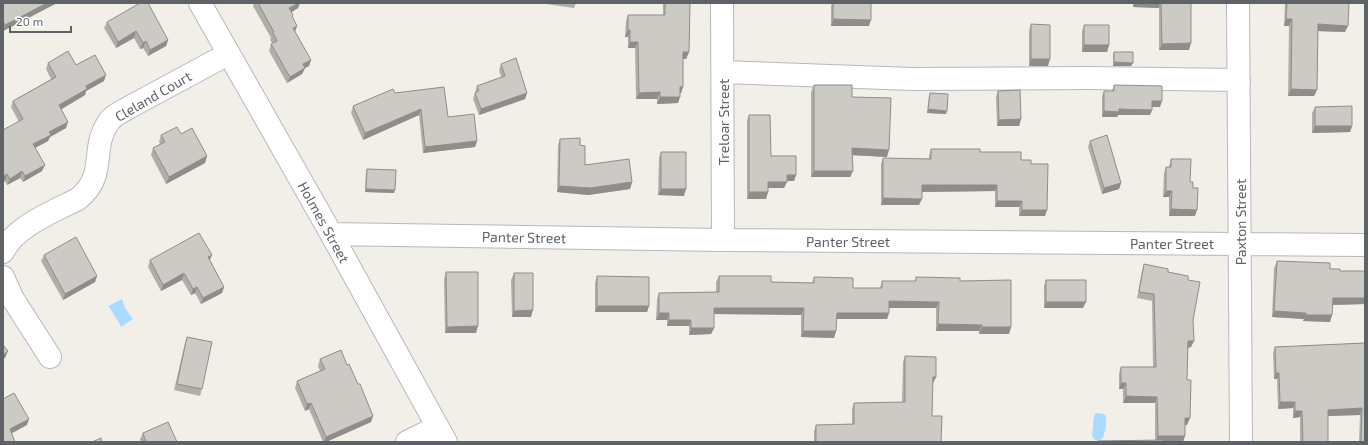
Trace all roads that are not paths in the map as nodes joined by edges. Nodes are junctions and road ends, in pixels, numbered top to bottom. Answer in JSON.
{"nodes":[{"id":1,"x":200,"y":3,"type":"edge"},
{"id":2,"x":722,"y":3,"type":"edge"},
{"id":3,"x":1238,"y":3,"type":"edge"},
{"id":4,"x":228,"y":54,"type":"junction"},
{"id":5,"x":723,"y":72,"type":"junction"},
{"id":6,"x":1239,"y":80,"type":"junction"},
{"id":7,"x":331,"y":234,"type":"junction"},
{"id":8,"x":723,"y":240,"type":"junction"},
{"id":9,"x":1240,"y":244,"type":"junction"},
{"id":10,"x":1365,"y":245,"type":"edge"},
{"id":11,"x":3,"y":252,"type":"edge"},
{"id":12,"x":3,"y":277,"type":"edge"},
{"id":13,"x":50,"y":357,"type":"dead end"},
{"id":14,"x":442,"y":435,"type":"edge"},
{"id":15,"x":407,"y":442,"type":"edge"},
{"id":16,"x":1241,"y":442,"type":"edge"}],
"edges":[{"from":1,"to":4,"type":"street","name":"Holmes Street"},
{"from":2,"to":5,"type":"street","name":"Treloar Street"},
{"from":3,"to":6,"type":"street","name":"Paxton Street"},
{"from":4,"to":7,"type":"street","name":"Holmes Street"},
{"from":4,"to":11,"type":"street","name":"Cleland Court"},
{"from":5,"to":6,"type":"street"},
{"from":5,"to":8,"type":"street","name":"Treloar Street"},
{"from":6,"to":9,"type":"street","name":"Paxton Street"},
{"from":7,"to":8,"type":"street","name":"Panter Street"},
{"from":7,"to":14,"type":"street","name":"Holmes Street"},
{"from":8,"to":9,"type":"street","name":"Panter Street"},
{"from":9,"to":10,"type":"street","name":"Panter Street"},
{"from":9,"to":16,"type":"street","name":"Paxton Street"},
{"from":12,"to":13,"type":"street"},
{"from":14,"to":15,"type":"street"}]}
